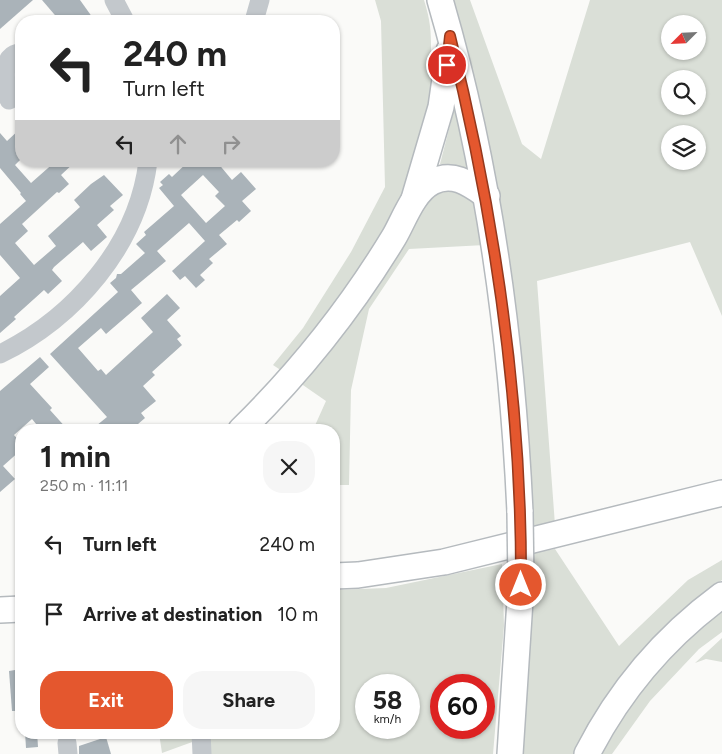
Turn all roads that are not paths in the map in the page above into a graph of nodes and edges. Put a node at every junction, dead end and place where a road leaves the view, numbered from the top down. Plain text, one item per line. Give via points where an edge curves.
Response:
1 (114, 0) edge
2 (260, 0) edge
3 (440, 0) edge
4 (122, 15) edge
5 (256, 15) edge
6 (450, 36) junction
7 (15, 54) edge
8 (10, 99) edge
9 (147, 167) edge
10 (486, 196) junction
11 (413, 202) junction
12 (0, 354) edge
13 (247, 424) edge
14 (722, 493) edge
15 (340, 576) edge
16 (722, 595) edge
17 (15, 609) edge
18 (0, 610) edge
19 (201, 739) edge
20 (202, 754) edge
21 (510, 754) edge
22 (587, 754) edge

1 - 4 street
2 - 5 street
3 - 6 main road
6 - 10 main road
6 - 11 main road via 441,107
7 - 8 street via 8,56 2,70
9 - 12 street via 133,216 98,275 58,318
10 - 11 main road via 463,180 450,177 426,185
10 - 21 main road, bridge via 511,376 520,512 521,585
11 - 13 main road via 349,306 313,354
14 - 15 main road via 444,562
16 - 22 main road via 684,626 636,677
17 - 18 main road
19 - 20 street

